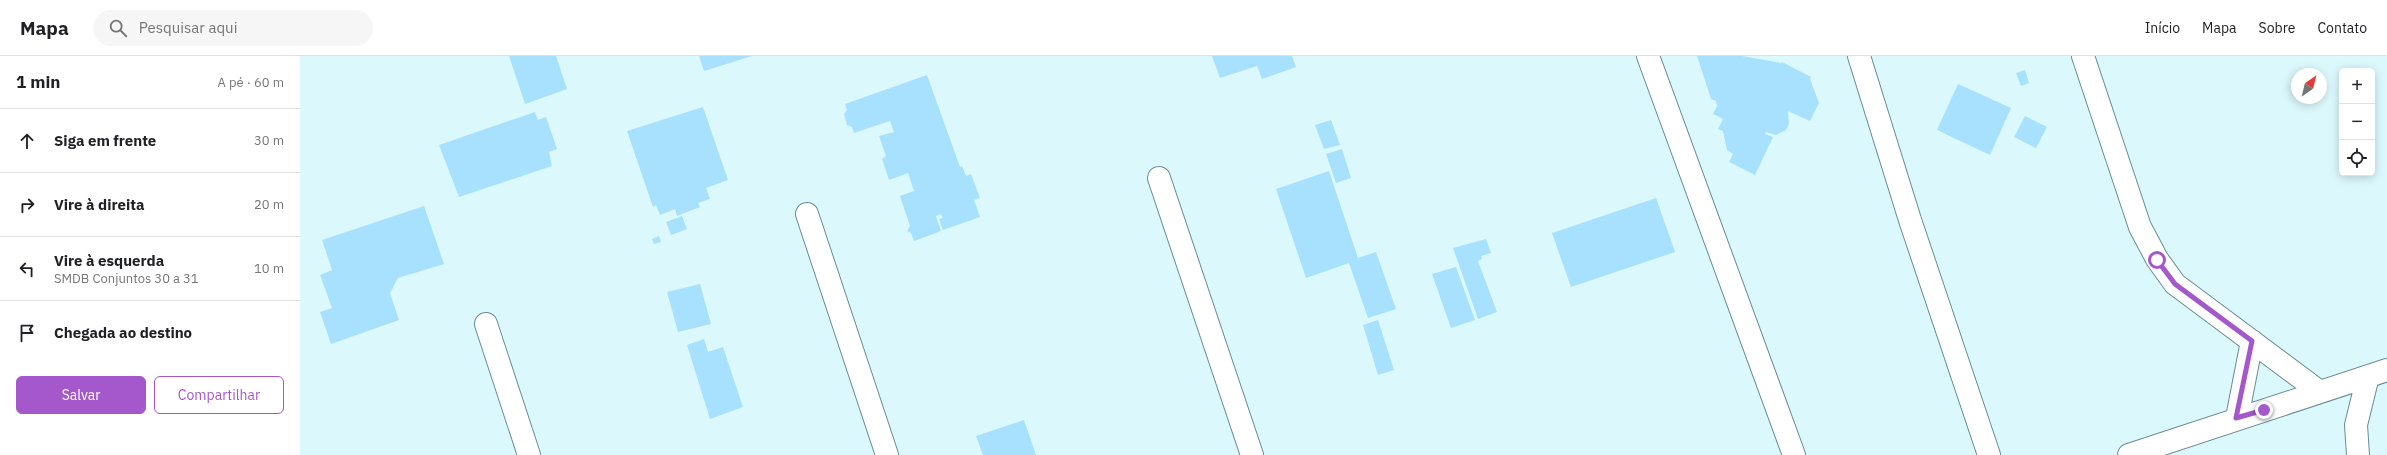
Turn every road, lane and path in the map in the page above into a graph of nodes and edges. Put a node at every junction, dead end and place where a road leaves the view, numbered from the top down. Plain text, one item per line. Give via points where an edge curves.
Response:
1 (1648, 56) edge
2 (1859, 56) edge
3 (2083, 56) edge
4 (1159, 178) dead end
5 (808, 214) dead end
6 (486, 324) dead end
7 (2252, 341) junction
8 (2378, 373) edge
9 (2320, 392) junction
10 (2236, 418) junction
11 (529, 455) edge
12 (887, 455) edge
13 (1252, 455) edge
14 (1794, 455) edge
15 (1989, 455) edge
16 (2130, 455) edge
17 (2358, 455) edge

1 - 14 street
2 - 15 street via 1910,220
3 - 7 street via 2140,227 2157,260 2175,284
4 - 13 street
5 - 12 street
6 - 11 street
7 - 9 street
7 - 10 street
8 - 9 street
8 - 17 street via 2356,425
9 - 10 street
10 - 16 street

